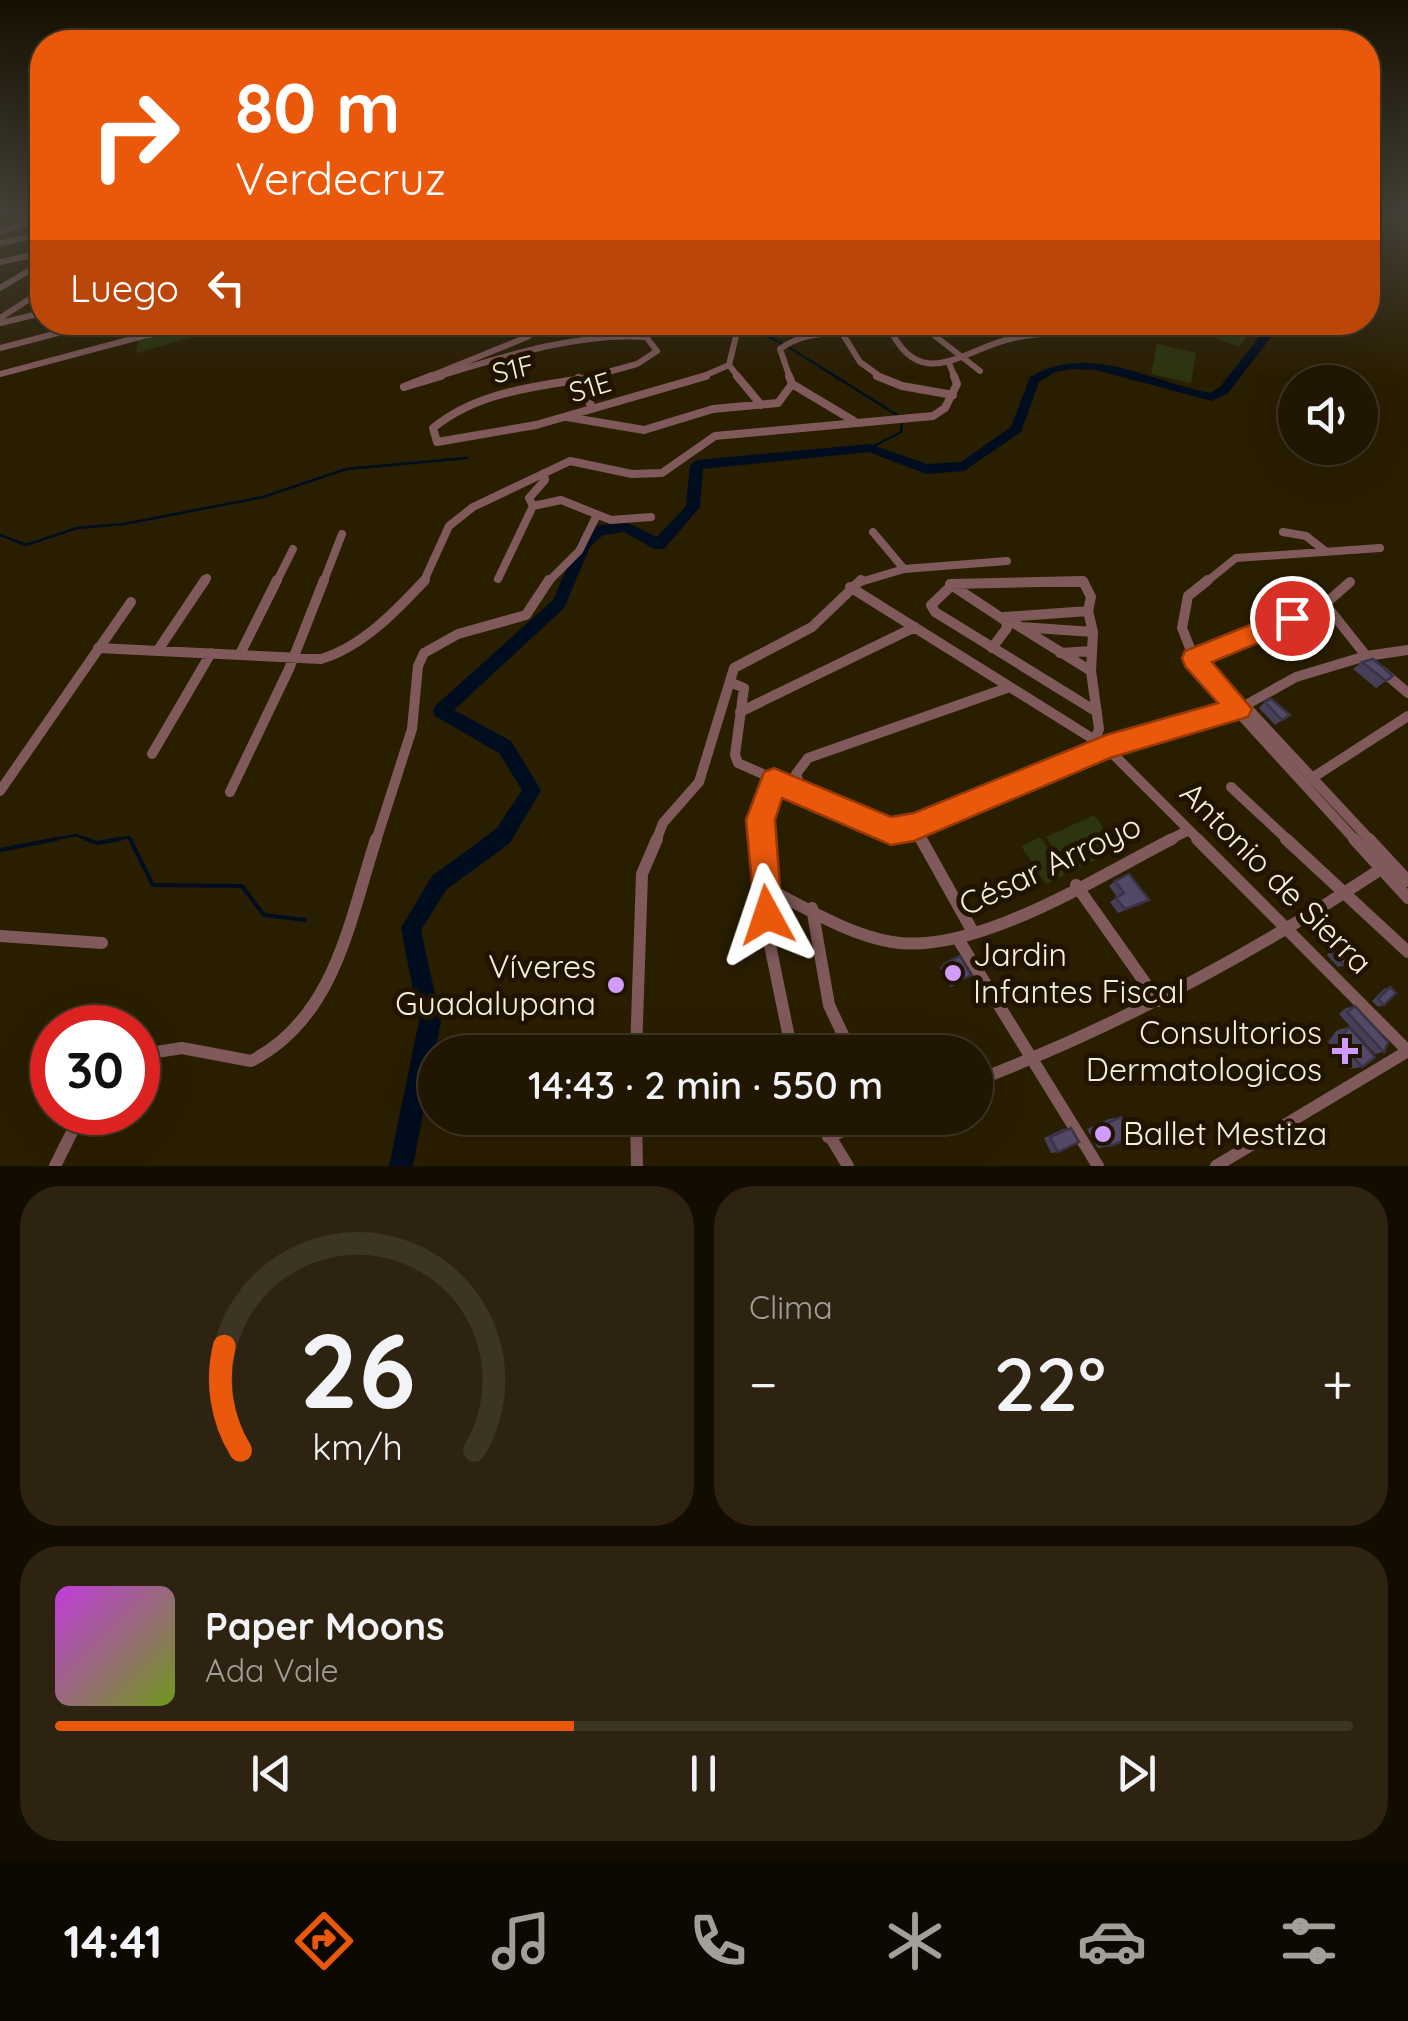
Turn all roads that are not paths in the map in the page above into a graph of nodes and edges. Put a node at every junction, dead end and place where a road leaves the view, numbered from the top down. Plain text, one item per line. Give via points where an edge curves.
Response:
1 (19, 269) edge
2 (30, 271) edge
3 (0, 288) edge
4 (30, 299) edge
5 (30, 315) edge
6 (0, 320) edge
7 (50, 335) edge
8 (150, 335) edge
9 (528, 335) edge
10 (618, 335) edge
11 (636, 335) edge
12 (820, 335) edge
13 (843, 335) edge
14 (894, 335) edge
15 (936, 335) edge
16 (1055, 335) edge
17 (736, 336) dead end
18 (0, 348) edge
19 (962, 357) junction
20 (948, 363) junction
21 (729, 365) junction
22 (980, 371) dead end
23 (0, 374) edge
24 (578, 378) junction
25 (792, 384) junction
26 (953, 395) junction
27 (762, 404) junction
28 (592, 408) junction
29 (567, 417) junction
30 (900, 420) joint
31 (856, 422) junction
32 (460, 442) joint
33 (544, 473) junction
34 (533, 506) junction
35 (597, 515) junction
36 (651, 517) dead end
37 (874, 532) dead end
38 (1284, 532) dead end
39 (342, 534) dead end
40 (1380, 548) dead end
41 (293, 549) dead end
42 (1324, 551) junction
43 (1008, 561) dead end
44 (904, 569) junction
45 (207, 578) dead end
46 (498, 579) dead end
47 (1350, 582) dead end
48 (951, 586) junction
49 (850, 587) junction
50 (131, 602) dead end
51 (1325, 604) junction
52 (1088, 611) junction
53 (1010, 624) junction
54 (915, 628) junction
55 (1093, 632) junction
56 (98, 648) junction
57 (992, 648) junction
58 (158, 650) junction
59 (1408, 650) edge
60 (1092, 651) junction
61 (211, 652) junction
62 (1060, 653) junction
63 (240, 654) junction
64 (1366, 656) junction
65 (294, 658) junction
66 (1194, 658) junction
67 (1091, 671) junction
68 (732, 683) junction
69 (1007, 688) junction
70 (1408, 693) edge
71 (1242, 707) junction
72 (740, 712) junction
73 (1097, 712) junction
74 (1408, 716) edge
75 (1095, 740) junction
76 (1106, 747) junction
77 (152, 754) dead end
78 (1310, 780) junction
79 (774, 781) junction
80 (1231, 787) dead end
81 (0, 790) edge
82 (230, 792) dead end
83 (802, 792) junction
84 (914, 827) junction
85 (1189, 830) junction
86 (1381, 869) junction
87 (1408, 881) edge
88 (1076, 885) junction
89 (764, 887) junction
90 (1344, 894) junction
91 (1408, 898) edge
92 (812, 908) junction
93 (1289, 931) junction
94 (974, 932) junction
95 (0, 936) edge
96 (958, 939) junction
97 (102, 943) dead end
98 (1408, 952) edge
99 (1158, 1002) junction
100 (637, 1035) edge
101 (788, 1035) edge
102 (843, 1035) edge
103 (1408, 1050) edge
104 (160, 1052) edge
105 (1032, 1061) junction
106 (993, 1075) edge
107 (70, 1135) edge
108 (636, 1135) edge
109 (833, 1135) edge
110 (828, 1137) joint
111 (55, 1166) edge
112 (636, 1166) edge
113 (848, 1166) edge
114 (1098, 1166) edge
115 (1216, 1166) edge

1 - 3 street
2 - 3 street
4 - 6 street
5 - 6 street
7 - 18 street
8 - 23 street
9 - 10 street, S1F via 404,387 468,366
11 - 24 street, S1F via 658,351 647,360
12 - 25 street via 784,345
13 - 26 street via 852,356 874,375 904,390
14 - 20 street via 894,344 910,357
15 - 19 street
16 - 19 street via 1013,338
17 - 21 street
19 - 20 street
19 - 22 street
20 - 26 street via 957,384
21 - 27 street
21 - 28 street, S1E via 707,380
24 - 28 street
24 - 32 street, S1F via 490,396 433,428 437,442
25 - 27 street via 778,403
25 - 31 street
26 - 30 street via 934,416
27 - 29 street via 644,430
28 - 29 street, S1E
29 - 32 street, S1E
30 - 31 street
31 - 33 street via 714,436 662,472 632,474 576,461
33 - 34 street via 529,498
33 - 65 street via 460,514 430,576 348,647 321,659
34 - 35 street via 561,500
34 - 46 street
35 - 36 street via 618,521
35 - 104 street via 580,551 553,574 526,615 458,634 424,654 412,729 333,972 299,1032 251,1061 182,1048
37 - 44 street
38 - 42 street via 1306,536
39 - 65 street
40 - 42 street
41 - 63 street
42 - 66 street via 1236,558 1188,596 1181,620
43 - 44 street
44 - 49 street
45 - 58 street
47 - 51 street
48 - 52 street via 956,580 1083,581 1091,597
48 - 53 street
48 - 57 street via 932,608
49 - 54 street, Antonio de Sierra
49 - 68 street via 812,627 737,665
50 - 56 street
51 - 64 street
51 - 66 street
52 - 53 street via 1014,613 1004,617
52 - 55 street
53 - 55 street
53 - 57 street
53 - 62 street
54 - 69 street, Antonio de Sierra
54 - 72 street
55 - 60 street
56 - 58 street
56 - 81 street
57 - 73 street
58 - 61 street
59 - 64 street
60 - 62 street
60 - 67 street
61 - 63 street
61 - 77 street
62 - 67 street
63 - 65 street
64 - 70 street
64 - 71 street via 1296,677
65 - 82 street
66 - 71 street
67 - 73 street
68 - 72 street via 744,688
68 - 100 street via 699,782 663,823 642,874
69 - 75 street, Antonio de Sierra
69 - 83 street via 808,758 796,774
71 - 76 street
71 - 78 street
72 - 79 street via 738,763
73 - 75 street
74 - 78 street
75 - 76 street, Antonio de Sierra
76 - 84 street
76 - 85 street, Antonio de Sierra
78 - 86 street
78 - 87 street
79 - 83 street
79 - 89 street via 760,820
80 - 90 street
83 - 84 street via 891,831
84 - 94 street
85 - 88 street, César Arroyo
85 - 93 street, Antonio de Sierra
86 - 90 street
86 - 91 street
88 - 94 street, César Arroyo
88 - 99 street
89 - 92 street, César Arroyo
89 - 101 street
90 - 93 street
90 - 98 street
92 - 96 street, César Arroyo via 900,944
92 - 102 street via 830,1005
93 - 99 street
93 - 103 street, Antonio de Sierra
94 - 96 street, César Arroyo
95 - 97 street
96 - 105 street
99 - 105 street
103 - 115 street
105 - 106 street
105 - 114 street
107 - 111 street
108 - 112 street
109 - 110 street
110 - 113 street

